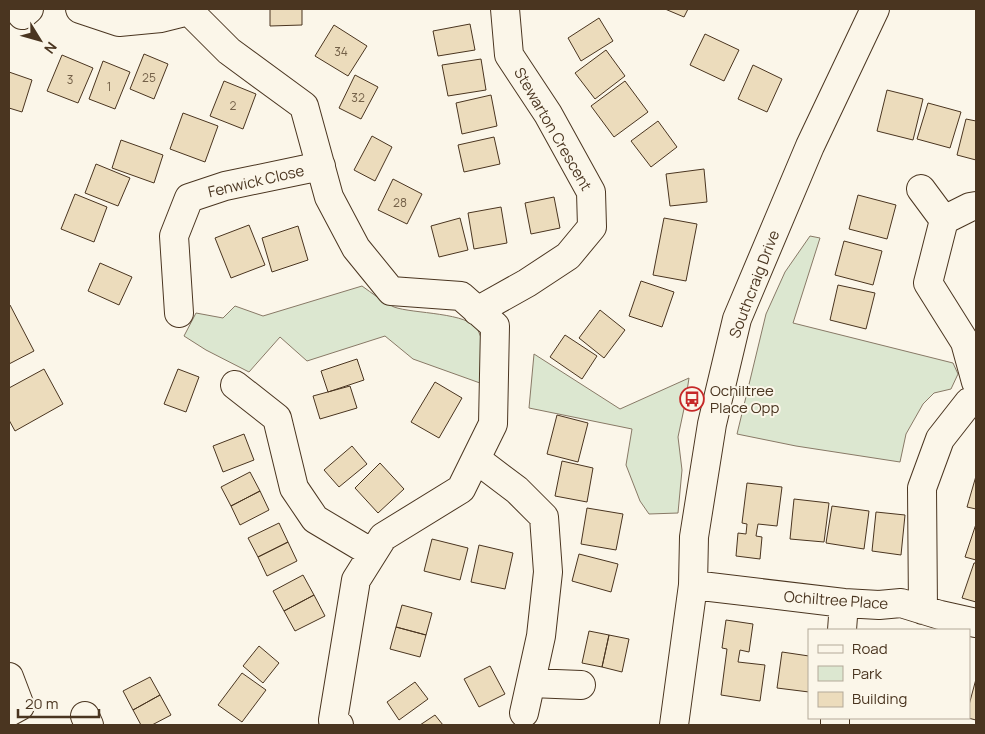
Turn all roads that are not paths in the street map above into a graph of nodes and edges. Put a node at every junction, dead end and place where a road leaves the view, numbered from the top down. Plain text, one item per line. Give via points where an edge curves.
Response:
1 (80, 9) edge
2 (505, 9) edge
3 (190, 10) edge
4 (866, 12) edge
5 (321, 166) junction
6 (921, 189) dead end
7 (976, 206) edge
8 (944, 220) junction
9 (477, 311) junction
10 (179, 313) dead end
11 (976, 382) edge
12 (235, 385) dead end
13 (976, 400) edge
14 (476, 459) junction
15 (372, 553) junction
16 (693, 586) junction
17 (844, 603) junction
18 (923, 610) junction
19 (976, 623) edge
20 (842, 629) edge
21 (9, 677) edge
22 (531, 683) junction
23 (581, 685) dead end
24 (9, 712) edge
25 (524, 713) dead end
26 (332, 724) edge
27 (674, 725) edge

1 - 3 street via 118,22 161,18
2 - 9 street, Stewarton Crescent via 509,55 548,114 591,192 592,227 568,256
3 - 5 street via 230,52 304,106
4 - 16 street, Southcraig Drive via 737,319 712,424 694,537
5 - 9 street via 329,197 356,248 391,291 461,296
5 - 10 street, Fenwick Close via 225,186 189,198 174,236
6 - 8 street
7 - 8 street
8 - 11 street via 928,283 964,342
9 - 14 street via 495,326 493,424
12 - 15 street via 277,418 294,488 315,519
13 - 18 street via 969,402 940,438 922,488
14 - 15 street via 461,489 383,536
14 - 22 street via 518,490 544,517 548,572
15 - 26 street via 356,580
16 - 17 street, Ochiltree Place
16 - 27 street, Southcraig Drive
17 - 18 street, Ochiltree Place via 902,604
17 - 20 street
18 - 19 street, Ochiltree Place
21 - 24 street via 20,706
22 - 23 street
22 - 25 street

